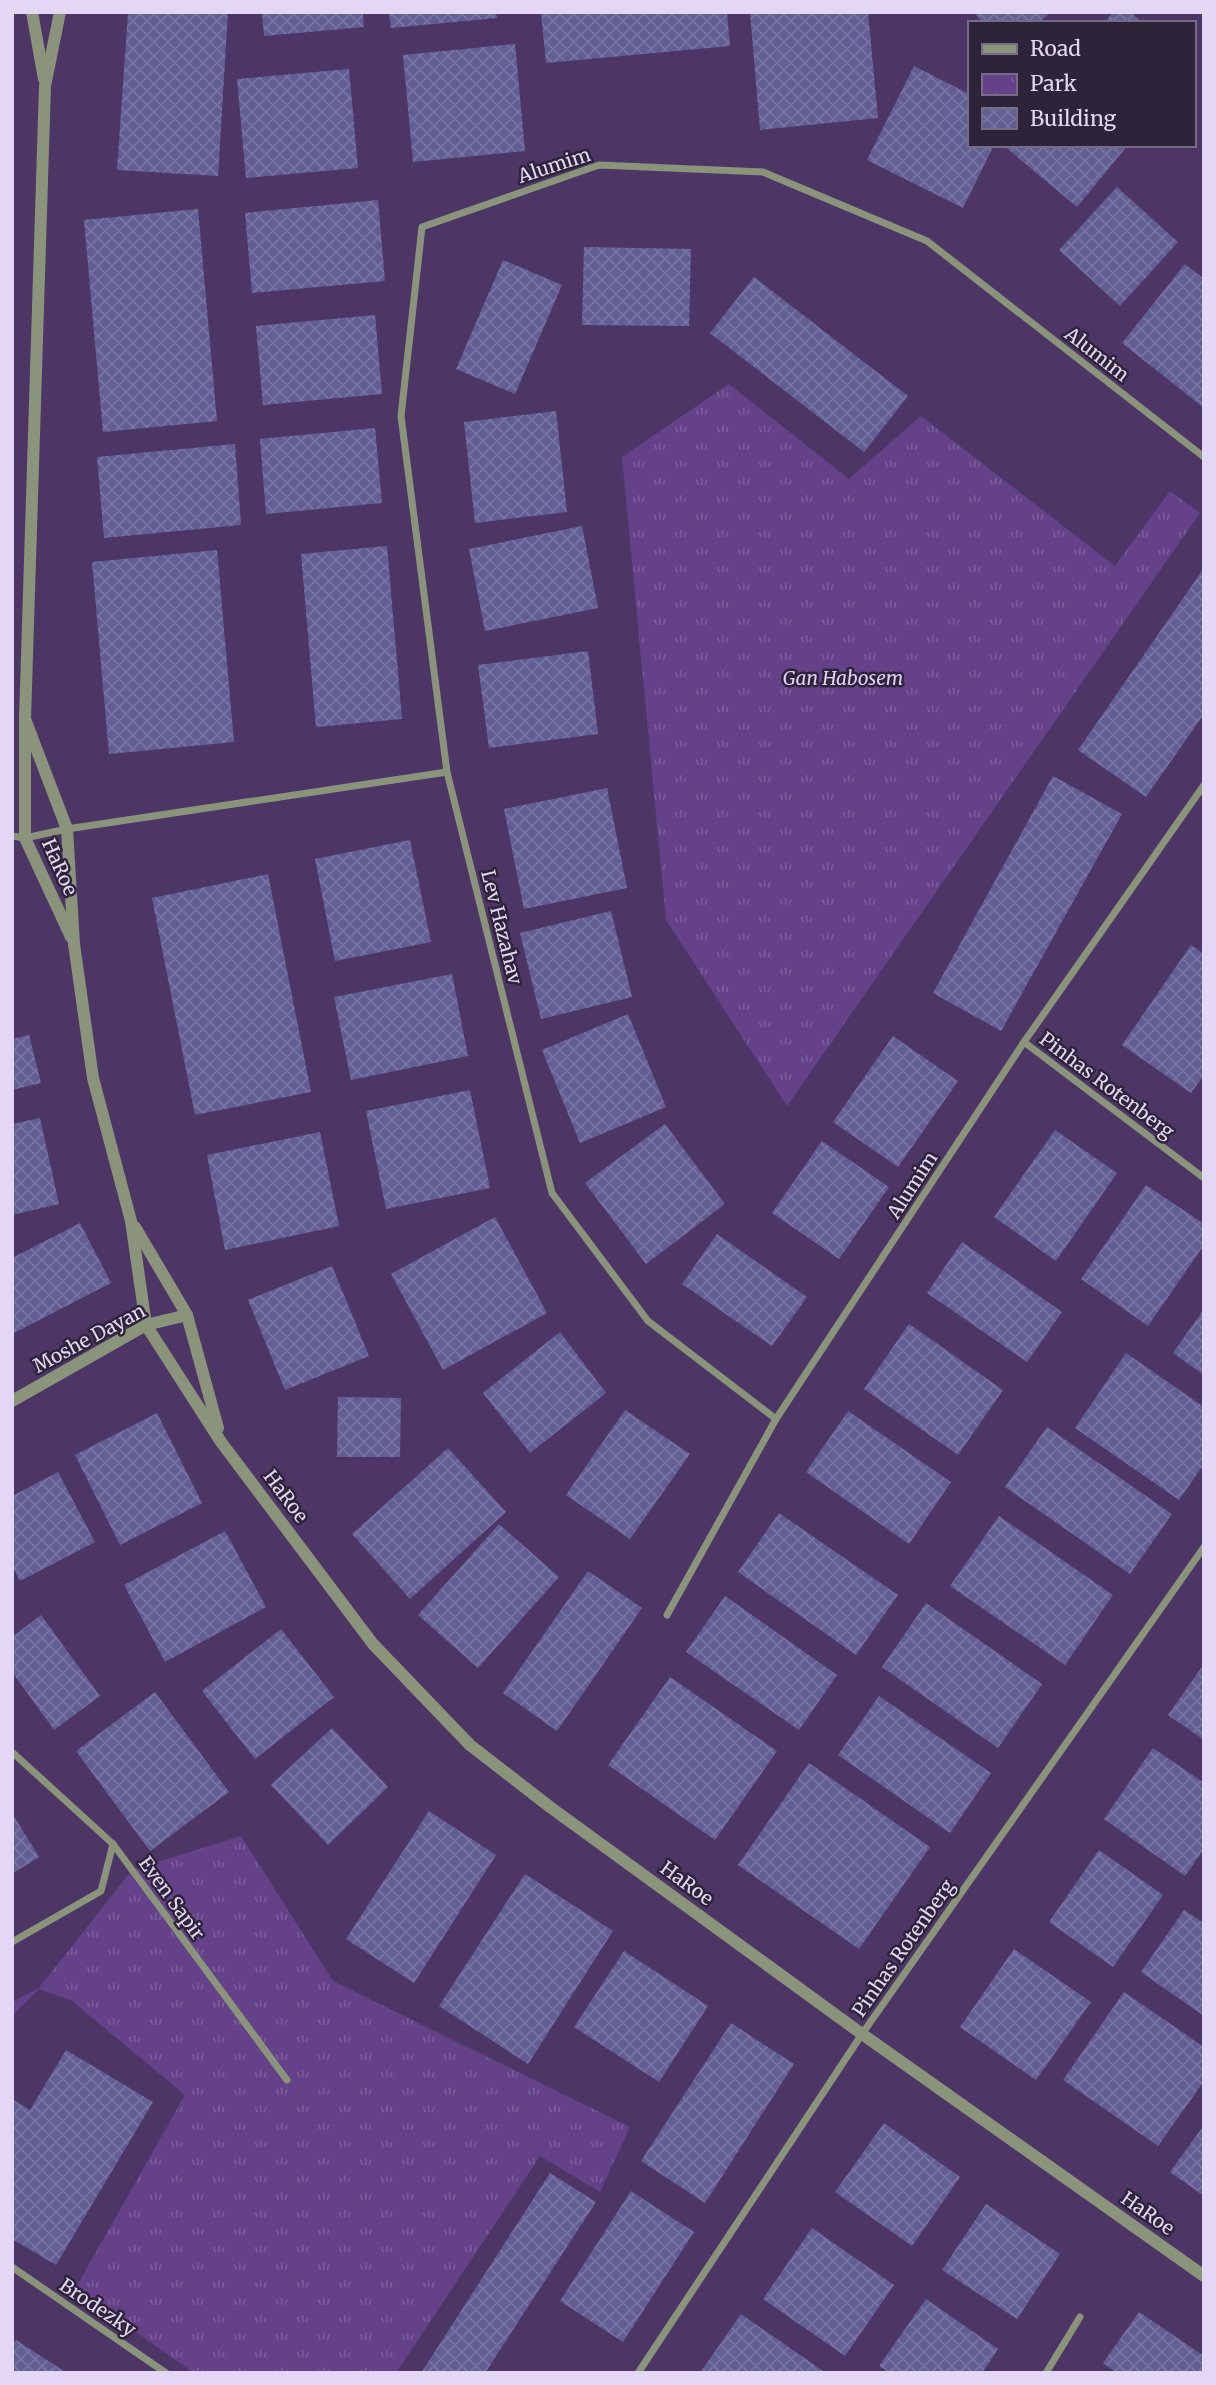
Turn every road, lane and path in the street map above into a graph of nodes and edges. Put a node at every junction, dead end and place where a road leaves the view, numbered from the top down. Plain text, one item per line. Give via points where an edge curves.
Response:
1 (32, 12) edge
2 (60, 12) edge
3 (45, 86) junction
4 (1204, 457) edge
5 (25, 719) junction
6 (447, 772) junction
7 (1204, 785) edge
8 (67, 829) junction
9 (19, 837) edge
10 (74, 944) junction
11 (1024, 1042) junction
12 (1204, 1178) edge
13 (131, 1221) junction
14 (187, 1315) junction
15 (146, 1325) junction
16 (12, 1401) edge
17 (776, 1419) junction
18 (221, 1442) junction
19 (1204, 1547) edge
20 (667, 1615) dead end
21 (12, 1752) edge
22 (113, 1843) junction
23 (12, 1942) edge
24 (862, 2034) junction
25 (287, 2080) dead end
26 (12, 2267) edge
27 (1204, 2276) edge
28 (1080, 2318) dead end
29 (166, 2373) edge
30 (638, 2373) edge
31 (1046, 2373) edge

1 - 3 street, HaRoe
2 - 3 street, HaRoe
3 - 5 street, HaRoe
4 - 6 street, Alumim via 927,241 763,172 599,165 422,227 401,416
5 - 8 street, HaRoe
5 - 9 street, HaRoe
6 - 8 street
6 - 17 street, Lev Hazahav via 552,1193 648,1321
7 - 11 street, Alumim
8 - 9 street
8 - 10 street, HaRoe
9 - 10 street, HaRoe
10 - 13 street, HaRoe via 93,1078
11 - 12 street, Pinhas Rotenberg
11 - 17 street, Alumim
13 - 14 street, HaRoe
13 - 15 street, HaRoe
14 - 15 street, Moshe Dayan
14 - 18 street, HaRoe
15 - 16 street, Moshe Dayan
15 - 18 street, HaRoe
17 - 20 street, Alumim
18 - 24 street, HaRoe via 373,1644 470,1745
19 - 24 street, Pinhas Rotenberg
21 - 22 street, Even Sapir
22 - 23 street via 101,1891
22 - 25 street, Even Sapir
24 - 27 street, HaRoe
24 - 30 street, Pinhas Rotenberg
26 - 29 street, Brodezky
28 - 31 street

